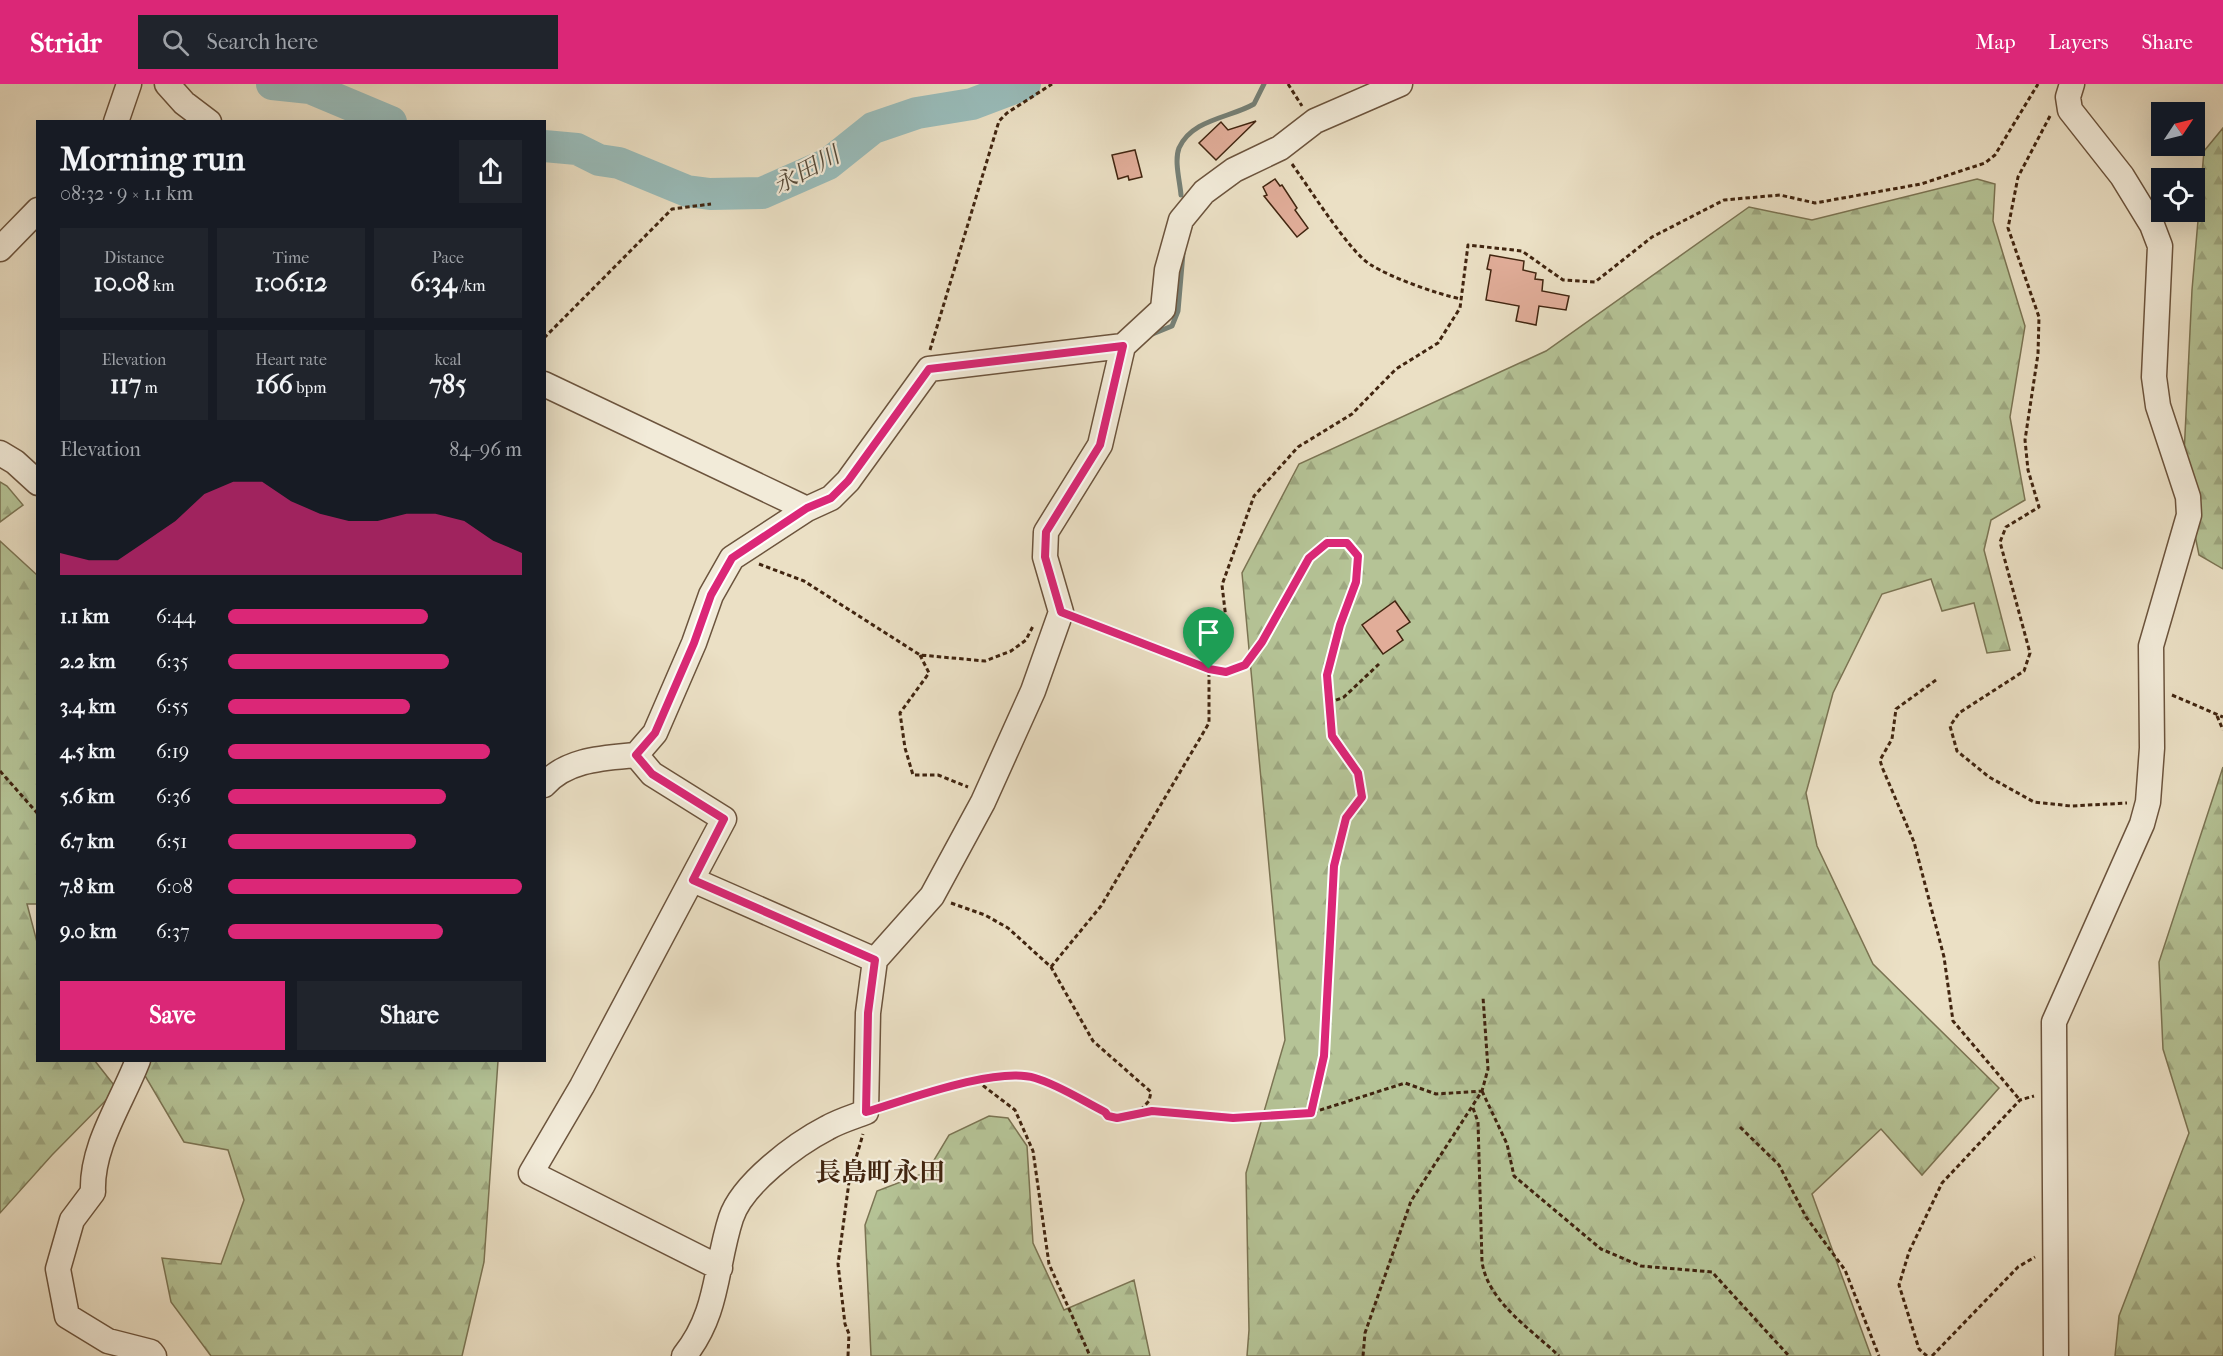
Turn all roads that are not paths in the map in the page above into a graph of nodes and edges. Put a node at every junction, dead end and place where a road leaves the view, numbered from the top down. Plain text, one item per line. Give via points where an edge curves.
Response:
1 (129, 84) edge
2 (167, 84) edge
3 (1400, 84) edge
4 (2072, 84) edge
5 (117, 120) edge
6 (206, 120) edge
7 (36, 212) edge
8 (0, 249) edge
9 (1123, 346) junction
10 (546, 385) edge
11 (0, 453) edge
12 (36, 481) edge
13 (807, 508) junction
14 (636, 755) junction
15 (546, 783) edge
16 (693, 880) junction
17 (875, 960) junction
18 (137, 1062) edge
19 (720, 1268) junction
20 (154, 1356) edge
21 (684, 1356) edge
22 (2056, 1356) edge

1 - 5 street
2 - 6 street
3 - 9 street via 1313,123 1280,148 1234,170 1204,192 1181,220 1167,270 1163,309
4 - 22 street via 2070,110 2122,176 2160,246 2154,377 2158,406 2188,497 2189,515 2151,646 2148,802 2142,824 2054,1022
7 - 8 street
9 - 13 street via 929,369 848,481 831,498
9 - 17 street via 1100,445 1046,532 1045,557 1059,617 1033,691 987,794 932,896
10 - 13 street
11 - 12 street
13 - 14 street via 732,558 711,595 655,733
14 - 15 street via 574,765
14 - 16 street via 652,774 724,819
16 - 17 street
16 - 19 street via 531,1173
17 - 19 street via 868,1013 866,1112 827,1128 769,1168 731,1217
18 - 20 street via 97,1156 93,1192 72,1220 58,1269 67,1316 108,1341
19 - 21 street via 707,1321

